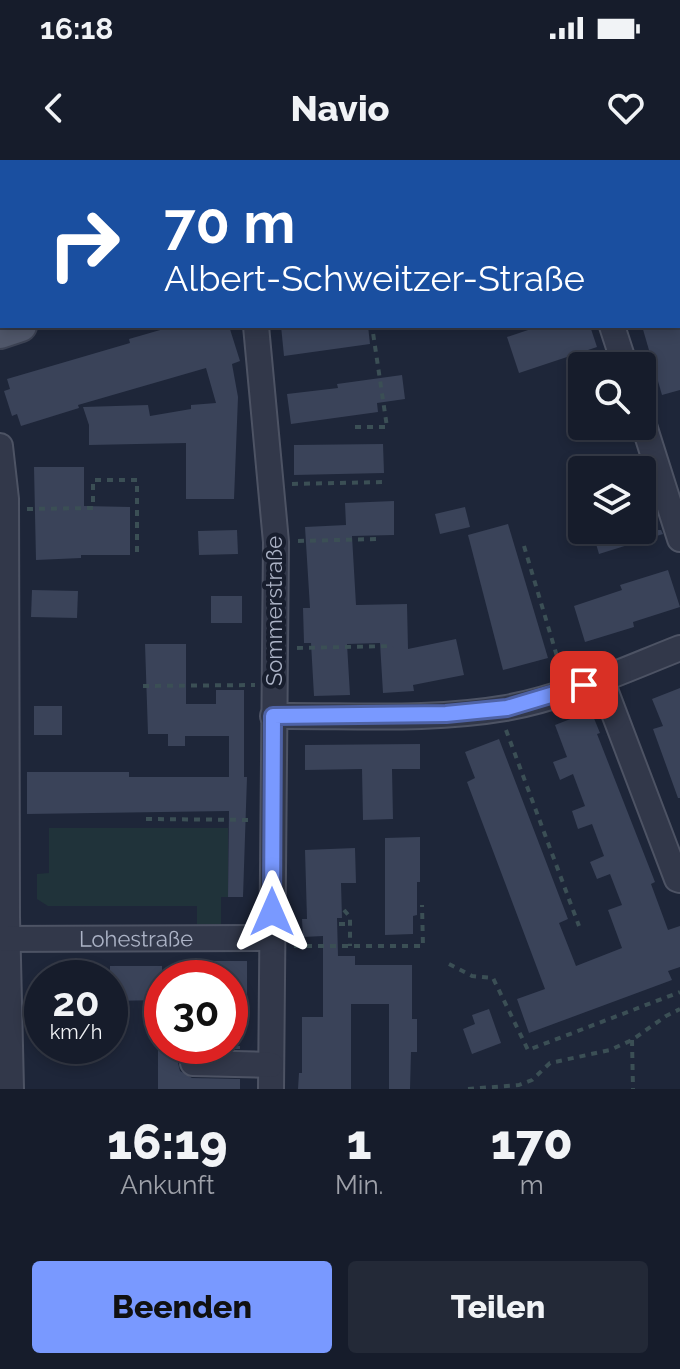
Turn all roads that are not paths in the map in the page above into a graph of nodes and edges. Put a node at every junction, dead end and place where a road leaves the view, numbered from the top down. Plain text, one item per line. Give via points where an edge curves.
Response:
1 (256, 328) edge
2 (613, 328) edge
3 (620, 352) edge
4 (649, 440) edge
5 (0, 446) edge
6 (680, 539) edge
7 (680, 648) edge
8 (601, 679) junction
9 (273, 716) junction
10 (680, 880) edge
11 (4, 939) edge
12 (272, 942) junction
13 (199, 1064) edge
14 (271, 1077) edge
15 (11, 1089) edge

1 - 9 street, Sommerstraße via 276,542
2 - 3 street
4 - 6 street
5 - 11 street via 6,509
7 - 8 street
8 - 9 street via 507,708
8 - 10 street
9 - 12 street, Sommerstraße
11 - 12 street, Lohestraße
11 - 15 street
12 - 14 street, Sommerstraße
13 - 14 street

